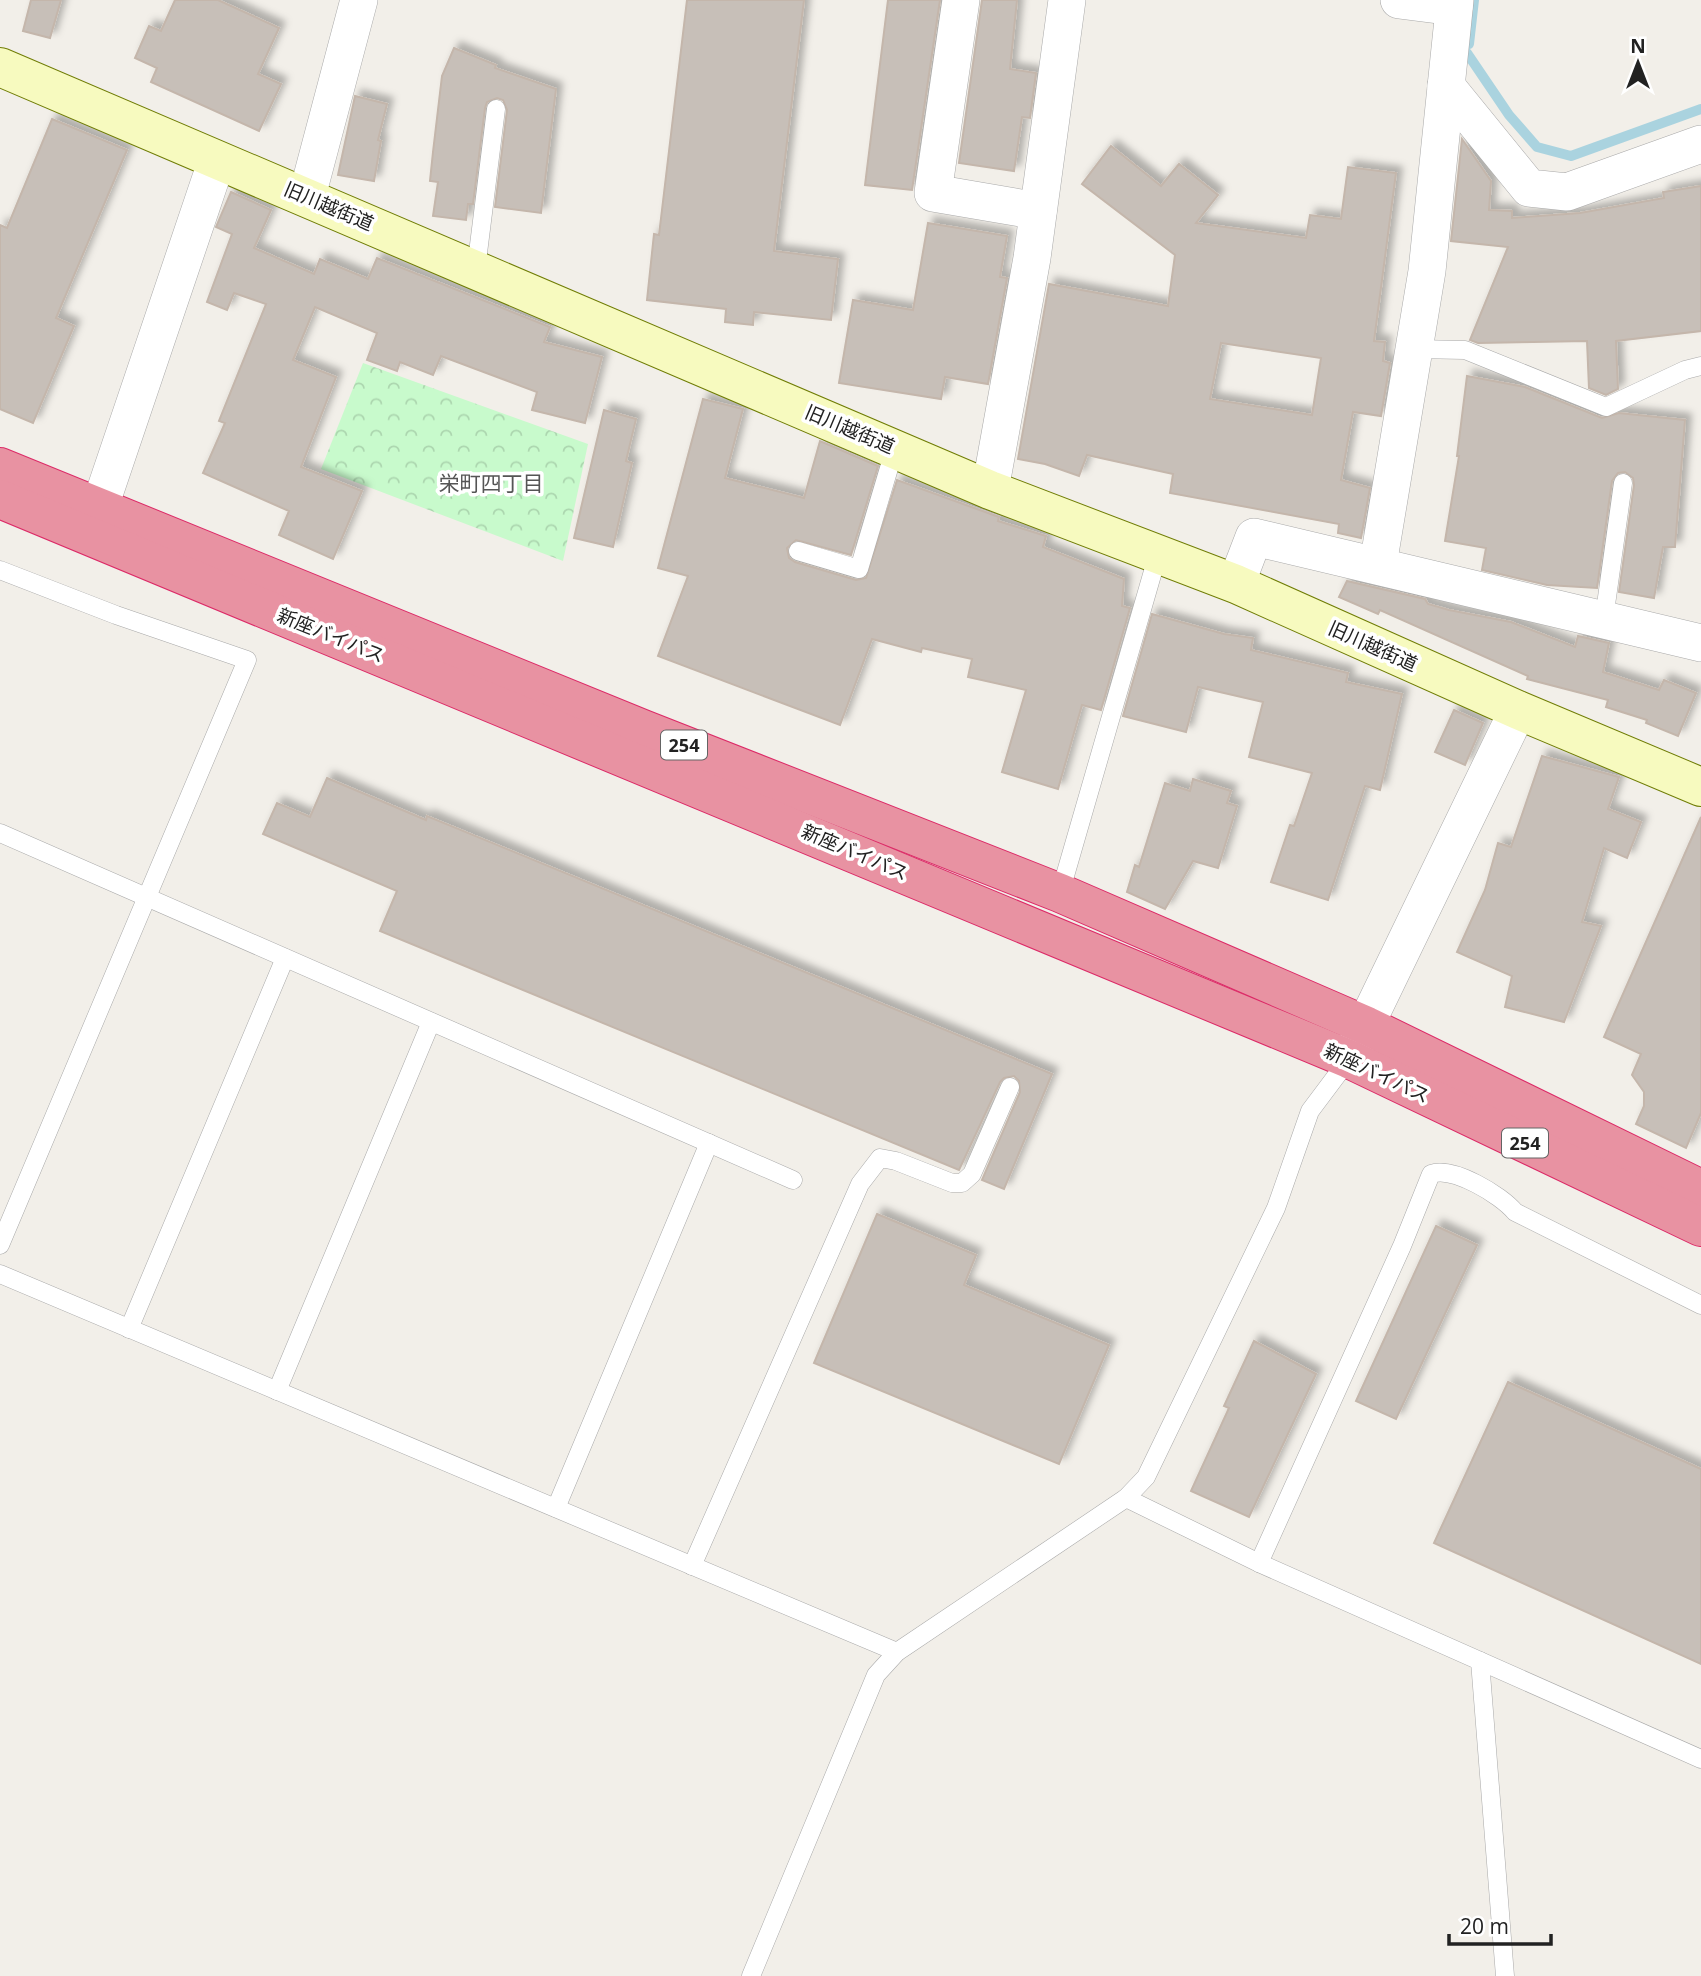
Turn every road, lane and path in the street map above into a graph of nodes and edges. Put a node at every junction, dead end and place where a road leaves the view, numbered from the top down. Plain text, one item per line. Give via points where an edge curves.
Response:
1 (359, 0) edge
2 (961, 0) edge
3 (1067, 0) edge
4 (1399, 0) edge
5 (1454, 3) edge
6 (0, 67) edge
7 (1446, 86) junction
8 (496, 109) dead end
9 (1701, 144) edge
10 (217, 160) junction
11 (307, 196) junction
12 (1038, 211) junction
13 (476, 269) junction
14 (1414, 349) junction
15 (1701, 366) edge
16 (895, 449) junction
17 (0, 467) edge
18 (1623, 483) dead end
19 (990, 490) junction
20 (0, 499) edge
21 (99, 509) junction
22 (798, 551) dead end
23 (1158, 554) junction
24 (1378, 565) junction
25 (0, 570) edge
26 (1236, 584) junction
27 (1604, 619) junction
28 (1701, 643) edge
29 (1518, 710) junction
30 (1701, 787) edge
31 (0, 835) edge
32 (1060, 893) junction
33 (148, 899) junction
34 (285, 958) junction
35 (431, 1022) junction
36 (1367, 1026) junction
37 (1349, 1059) junction
38 (1010, 1087) dead end
39 (709, 1143) junction
40 (793, 1180) dead end
41 (1701, 1189) edge
42 (1701, 1227) edge
43 (0, 1245) edge
44 (0, 1274) edge
45 (1701, 1305) edge
46 (130, 1329) junction
47 (277, 1391) junction
48 (1126, 1498) junction
49 (556, 1508) junction
50 (1259, 1563) junction
51 (692, 1566) junction
52 (897, 1652) junction
53 (1480, 1661) junction
54 (1701, 1759) edge
55 (751, 1976) edge
56 (1505, 1976) edge

1 - 11 street
2 - 12 street via 933,193
3 - 12 street
4 - 5 street
5 - 7 street
6 - 10 main road, 旧川越街道
7 - 9 street via 1529,188 1567,192
7 - 14 street
8 - 13 lane
10 - 11 main road, 旧川越街道
10 - 21 street
11 - 13 main road, 旧川越街道
12 - 19 street
13 - 16 main road, 旧川越街道
14 - 15 lane via 1465,350 1606,407
14 - 24 street
16 - 19 main road, 旧川越街道
16 - 22 lane via 859,569
17 - 21 highway, 新座バイパス / 254
18 - 27 lane
19 - 23 main road, 旧川越街道
20 - 37 highway, 新座バイパス / 254
21 - 32 highway, 新座バイパス / 254
23 - 26 main road, 旧川越街道
23 - 32 lane
24 - 26 street via 1254,537
24 - 27 street
25 - 33 lane via 247,660
26 - 29 main road, 旧川越街道
27 - 28 street
29 - 30 main road, 旧川越街道
29 - 36 street
31 - 33 lane
32 - 36 highway, 新座バイパス / 254
33 - 34 lane
33 - 43 lane
34 - 35 lane
34 - 46 lane
35 - 39 lane
35 - 47 lane
36 - 37 street
36 - 41 highway, 新座バイパス / 254
37 - 42 highway, 新座バイパス / 254
37 - 48 lane via 1310,1111 1276,1208 1146,1478
38 - 51 lane via 972,1174 962,1183 880,1158 869,1170
39 - 40 lane
39 - 49 lane
44 - 46 lane
45 - 50 lane via 1515,1212 1507,1202 1452,1172 1431,1174
46 - 47 lane
47 - 49 lane
48 - 50 lane
48 - 52 lane
49 - 51 lane
50 - 53 lane
51 - 52 lane
52 - 55 lane via 876,1675
53 - 54 lane
53 - 56 lane

